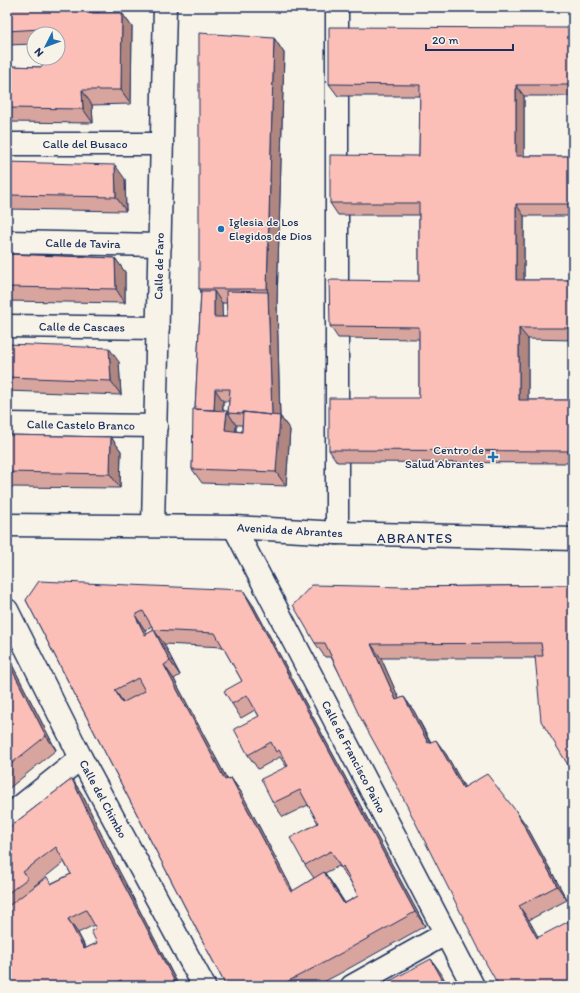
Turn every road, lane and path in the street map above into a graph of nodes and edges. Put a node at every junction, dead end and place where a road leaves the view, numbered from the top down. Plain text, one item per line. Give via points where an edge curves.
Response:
1 (165, 7) edge
2 (337, 7) edge
3 (7, 144) edge
4 (162, 144) junction
5 (7, 242) edge
6 (160, 245) junction
7 (7, 326) edge
8 (158, 328) junction
9 (7, 424) edge
10 (156, 426) junction
11 (7, 525) edge
12 (154, 525) junction
13 (234, 527) junction
14 (337, 533) junction
15 (573, 539) edge
16 (7, 610) edge
17 (81, 758) junction
18 (7, 817) edge
19 (445, 934) junction
20 (204, 986) edge
21 (352, 986) edge
22 (473, 986) edge

1 - 4 street, Calle de Faro
2 - 14 street
3 - 4 street, Calle del Busaco
4 - 6 street, Calle de Faro
5 - 6 street, Calle de Tavira
6 - 8 street, Calle de Faro
7 - 8 street, Calle de Cascaes
8 - 10 street, Calle de Faro
9 - 10 street, Calle Castelo Branco
10 - 12 street, Calle de Faro
11 - 12 street, Avenida de Abrantes
12 - 13 street, Avenida de Abrantes
13 - 14 street, Avenida de Abrantes
13 - 19 street, Calle de Francisco Paino
14 - 15 street, Avenida de Abrantes
16 - 17 street, Calle del Chimbo
17 - 18 street
17 - 20 street, Calle del Chimbo
19 - 21 street
19 - 22 street, Calle de Francisco Paino

